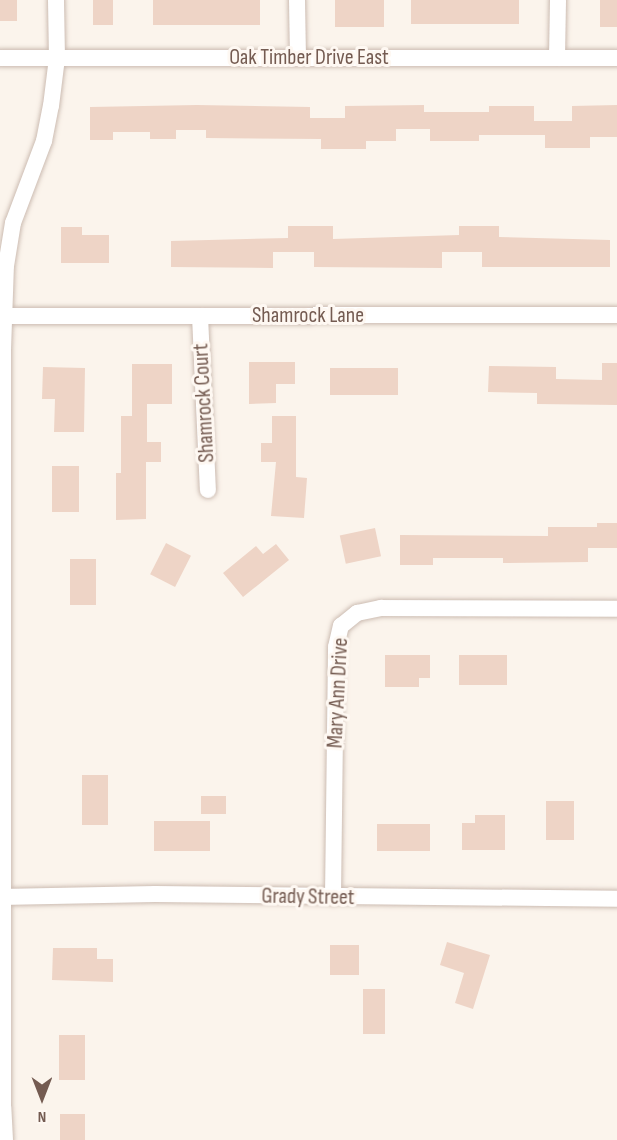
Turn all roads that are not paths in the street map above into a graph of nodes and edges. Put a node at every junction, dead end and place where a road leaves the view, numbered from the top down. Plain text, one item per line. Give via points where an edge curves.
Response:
1 (56, 0) edge
2 (297, 0) edge
3 (558, 0) edge
4 (0, 58) edge
5 (57, 58) junction
6 (298, 58) junction
7 (557, 58) junction
8 (617, 58) edge
9 (617, 315) edge
10 (2, 316) edge
11 (200, 316) junction
12 (208, 490) dead end
13 (617, 609) edge
14 (2, 897) edge
15 (333, 897) junction
16 (617, 899) edge
17 (5, 1140) edge

1 - 5 street
2 - 6 street
3 - 7 street
4 - 5 street, Oak Timber Drive East
5 - 6 street, Oak Timber Drive East
5 - 10 street via 44,141 13,223
6 - 7 street, Oak Timber Drive East
7 - 8 street, Oak Timber Drive East
9 - 11 street, Shamrock Lane
10 - 11 street, Shamrock Lane
10 - 14 street
11 - 12 street, Shamrock Court
13 - 15 street, Mary Ann Drive via 381,608 357,613 341,626 336,647
14 - 15 street, Grady Street via 154,894
14 - 17 street
15 - 16 street, Grady Street

